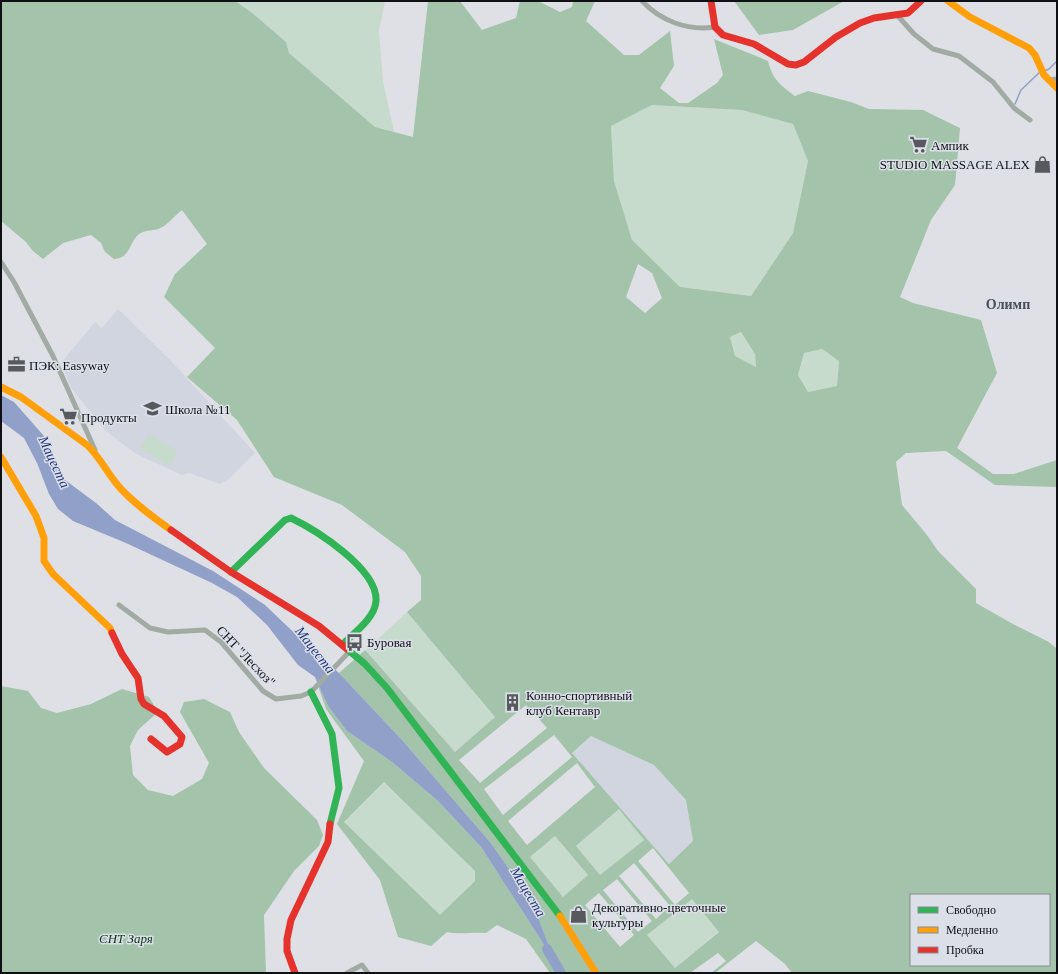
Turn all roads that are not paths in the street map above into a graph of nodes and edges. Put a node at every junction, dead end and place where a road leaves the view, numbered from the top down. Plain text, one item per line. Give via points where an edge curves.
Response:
1 (642, 1) edge
2 (711, 1) edge
3 (921, 1) edge
4 (948, 1) edge
5 (898, 15) junction
6 (715, 27) junction
7 (1057, 79) edge
8 (1048, 80) junction
9 (1057, 88) edge
10 (1030, 120) dead end
11 (1, 262) edge
12 (1, 387) edge
13 (96, 453) junction
14 (1, 457) edge
15 (231, 572) junction
16 (119, 605) dead end
17 (343, 644) junction
18 (350, 651) junction
19 (313, 690) junction
20 (151, 740) dead end
21 (295, 973) edge
22 (347, 973) edge
23 (368, 973) edge
24 (596, 973) edge

1 - 6 street via 651,11 668,21 690,27
2 - 6 street
3 - 5 street via 908,13
4 - 8 street via 970,17 1029,48
5 - 6 street via 874,18 860,23 796,66 754,44 726,37
5 - 10 street via 914,34 933,49 959,56 993,82 1014,108
7 - 8 street
8 - 9 street
11 - 13 street via 53,356
12 - 13 street via 21,397
13 - 15 street via 130,500
14 - 20 street via 36,516 44,538 44,561 53,574 110,628 122,654 138,678 144,704 164,716 182,737 180,744 167,752
15 - 17 street via 303,615
15 - 17 street via 285,520 291,518 311,529 349,556 369,578 375,590 376,600 372,612
16 - 19 street, СНТ "Лесхоз" via 150,628 168,632 205,630 221,642 269,696 276,699 301,696
17 - 18 street
18 - 19 street
18 - 24 street via 387,688 561,918
19 - 21 street via 329,724 339,788 332,811 328,842 291,920 287,950
22 - 23 street via 362,966

